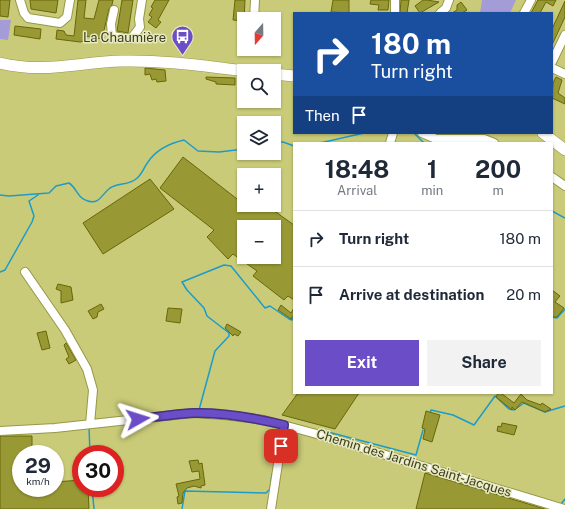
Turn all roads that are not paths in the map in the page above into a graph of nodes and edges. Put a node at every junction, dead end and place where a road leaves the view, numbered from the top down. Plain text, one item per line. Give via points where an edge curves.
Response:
1 (20, 0) edge
2 (70, 0) edge
3 (142, 0) edge
4 (255, 0) edge
5 (395, 0) edge
6 (449, 0) edge
7 (531, 0) edge
8 (114, 10) dead end
9 (254, 12) edge
10 (394, 12) edge
11 (441, 12) edge
12 (525, 12) edge
13 (565, 35) edge
14 (553, 60) edge
15 (0, 63) edge
16 (553, 68) edge
17 (237, 70) edge
18 (565, 74) edge
19 (281, 75) edge
20 (293, 76) edge
21 (424, 134) edge
22 (544, 134) edge
23 (492, 142) edge
24 (565, 150) edge
25 (553, 178) edge
26 (565, 186) edge
27 (25, 272) dead end
28 (90, 424) junction
29 (284, 428) junction
30 (0, 431) edge
31 (271, 509) edge
32 (564, 509) edge

1 - 2 street via 28,18 60,22 67,18
3 - 8 street via 140,27 130,39 112,36
4 - 9 street
5 - 10 street
6 - 11 street
7 - 12 street
13 - 14 street
15 - 17 main road via 50,68 138,61
16 - 18 street
19 - 20 main road
21 - 23 street via 436,139 484,139
22 - 24 main road
25 - 26 street
27 - 28 street via 66,330 87,369 92,390
28 - 29 street, Chemin des Jardins Saint-Jacques via 193,413 224,415
28 - 30 street, Chemin des Jardins Saint-Jacques
29 - 31 street
29 - 32 street, Chemin des Jardins Saint-Jacques via 397,457

